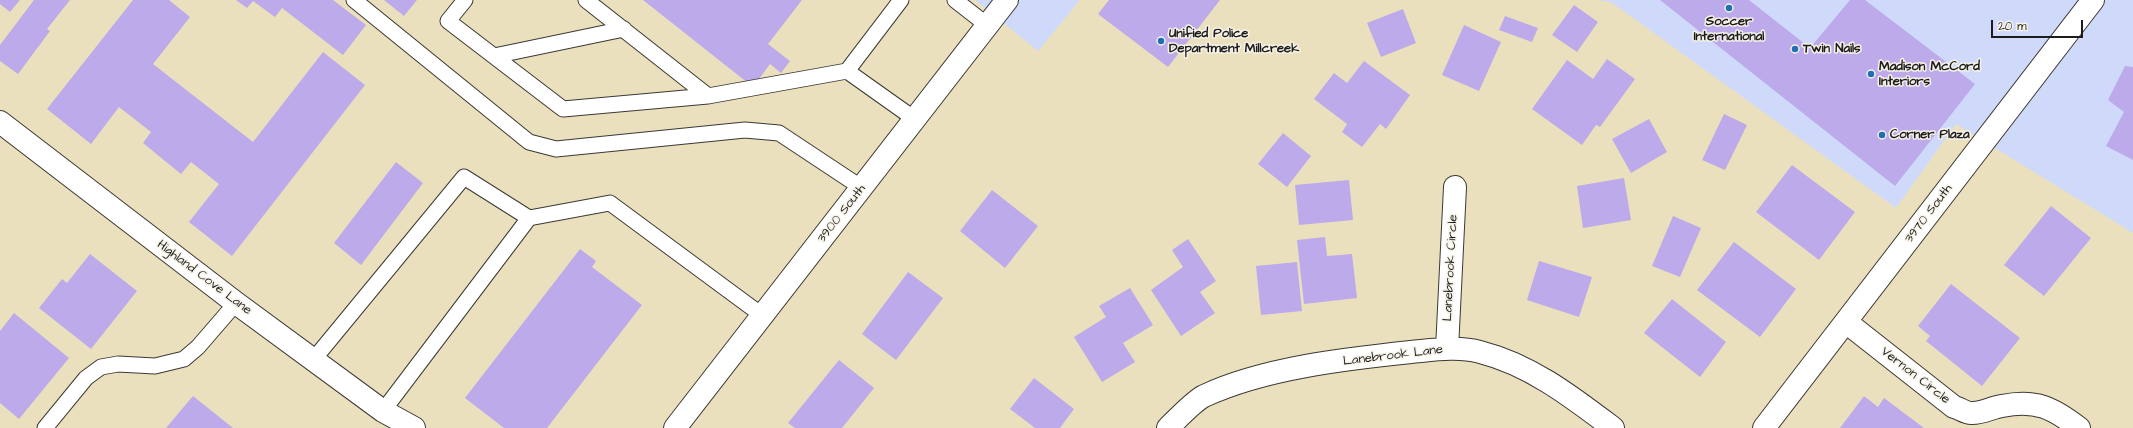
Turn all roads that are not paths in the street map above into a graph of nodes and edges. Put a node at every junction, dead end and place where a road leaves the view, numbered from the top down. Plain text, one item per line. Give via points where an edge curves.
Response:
1 (354, 0) edge
2 (465, 0) edge
3 (586, 0) edge
4 (901, 0) edge
5 (955, 0) edge
6 (2093, 0) edge
7 (1005, 1) edge
8 (987, 25) junction
9 (624, 29) junction
10 (494, 56) junction
11 (847, 71) junction
12 (708, 96) junction
13 (916, 120) junction
14 (0, 122) edge
15 (1455, 187) dead end
16 (862, 188) junction
17 (528, 218) junction
18 (236, 303) junction
19 (762, 316) junction
20 (1846, 322) junction
21 (1447, 349) junction
22 (314, 359) junction
23 (383, 411) junction
24 (45, 428) edge
25 (414, 428) edge
26 (675, 428) edge
27 (1168, 428) edge
28 (1613, 428) edge
29 (1764, 428) edge
30 (2079, 428) edge

1 - 16 lane via 529,142 556,149 745,130 779,133
2 - 10 lane via 448,21
3 - 9 lane
4 - 11 lane
5 - 8 lane
6 - 20 street, 3970 South
7 - 8 street, 3900 South
8 - 13 street, 3900 South
9 - 10 lane
9 - 12 lane
10 - 12 lane via 563,109
11 - 12 lane
11 - 13 lane
13 - 16 street, 3900 South
14 - 18 street, Highland Cove Lane
15 - 21 street, Lanebrook Circle
16 - 19 street, 3900 South
17 - 19 lane via 610,203
17 - 22 lane via 464,177
17 - 23 lane
18 - 22 street, Highland Cove Lane
18 - 24 lane via 198,347 184,359 155,366 118,364 101,367 86,378
19 - 26 street, 3900 South
20 - 29 street, 3970 South
20 - 30 street, Vernon Circle via 1954,406 1972,413 2010,404 2040,404 2057,411
21 - 27 street, Lanebrook Lane via 1304,367 1249,379 1203,397
21 - 28 street, Lanebrook Lane via 1478,351 1509,361 1571,396
22 - 23 street, Highland Cove Lane
23 - 25 street, Highland Cove Lane

